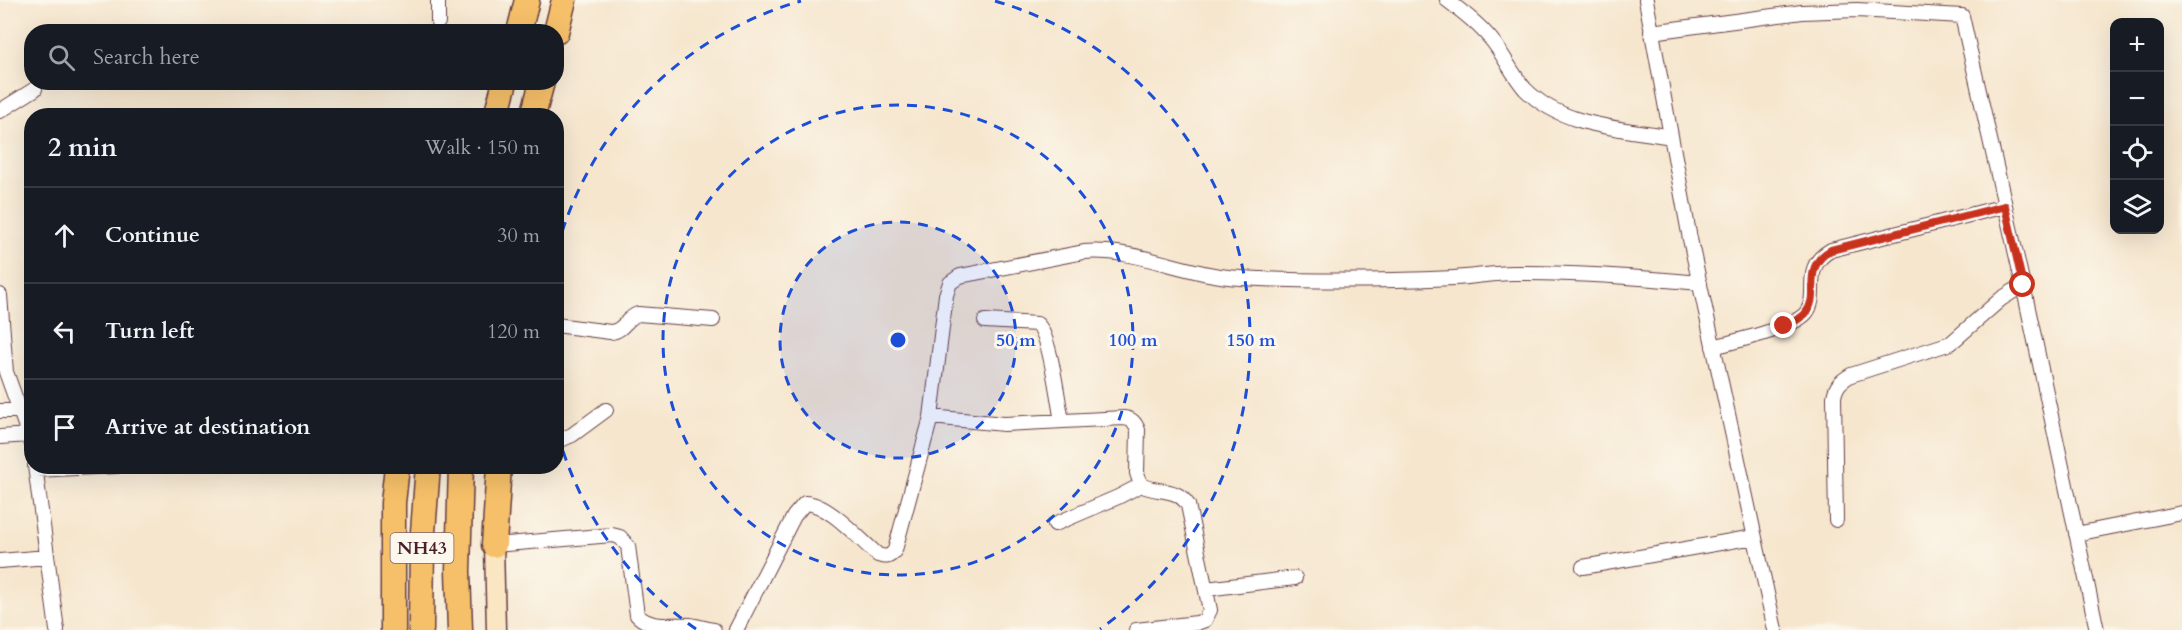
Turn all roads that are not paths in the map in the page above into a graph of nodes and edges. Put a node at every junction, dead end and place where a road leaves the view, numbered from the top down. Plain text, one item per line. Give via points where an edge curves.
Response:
1 (438, 0) edge
2 (527, 0) edge
3 (564, 0) edge
4 (1447, 0) edge
5 (1646, 0) edge
6 (1903, 6) edge
7 (438, 22) dead end
8 (521, 24) edge
9 (558, 24) edge
10 (1651, 32) junction
11 (33, 90) edge
12 (503, 90) edge
13 (540, 90) edge
14 (498, 108) edge
15 (535, 108) edge
16 (0, 111) edge
17 (1671, 137) junction
18 (2005, 206) junction
19 (1700, 283) junction
20 (2023, 285) junction
21 (0, 295) edge
22 (713, 320) dead end
23 (985, 321) dead end
24 (564, 326) edge
25 (1713, 347) junction
26 (606, 410) dead end
27 (0, 411) edge
28 (20, 411) junction
29 (931, 417) junction
30 (1062, 421) junction
31 (24, 422) edge
32 (0, 437) edge
33 (564, 438) edge
34 (24, 439) edge
35 (37, 474) edge
36 (396, 474) edge
37 (427, 474) edge
38 (461, 474) edge
39 (499, 474) edge
40 (1141, 485) junction
41 (2182, 513) edge
42 (1836, 519) dead end
43 (1055, 524) dead end
44 (2076, 534) junction
45 (1754, 537) junction
46 (494, 545) junction
47 (47, 557) junction
48 (0, 561) edge
49 (1583, 567) dead end
50 (1295, 578) dead end
51 (1206, 589) junction
52 (57, 630) edge
53 (393, 630) edge
54 (421, 630) edge
55 (460, 630) edge
56 (496, 630) edge
57 (714, 630) edge
58 (736, 630) edge
59 (1136, 630) edge
60 (1775, 630) edge
61 (2097, 630) edge

1 - 7 street
2 - 8 highway
3 - 9 highway
4 - 17 street via 1482,28 1524,88 1555,112
5 - 10 street
6 - 10 street via 1802,12
6 - 18 street via 1962,16
10 - 17 street
11 - 16 street
12 - 14 highway
13 - 15 highway
17 - 19 street
18 - 20 street
18 - 25 street via 1831,250 1816,262 1809,307 1798,320
19 - 25 street
19 - 29 street via 1512,273 1454,278 1237,278 1120,252 1084,252 960,276 950,283
20 - 42 street via 2001,298 1951,343 1841,380 1834,397
20 - 44 street
21 - 28 street via 6,372
22 - 24 street via 638,314 617,331
23 - 30 street via 1041,326
25 - 45 street
26 - 33 street
27 - 28 street
28 - 31 street
29 - 30 street via 1004,424
29 - 58 street via 891,556 878,555 829,512 805,503 794,516
30 - 40 street via 1131,419 1138,430 1137,473
32 - 34 street
35 - 47 street
36 - 53 highway
37 - 54 highway, NH43
38 - 55 highway, NH43
39 - 46 highway
40 - 43 street
40 - 51 street via 1178,493 1184,498
41 - 44 street
44 - 61 street
45 - 49 street
45 - 60 street
46 - 56 street
46 - 57 street via 620,537 628,546 637,615 644,623
47 - 48 street
47 - 52 street
50 - 51 street
51 - 59 street via 1210,610 1205,620

